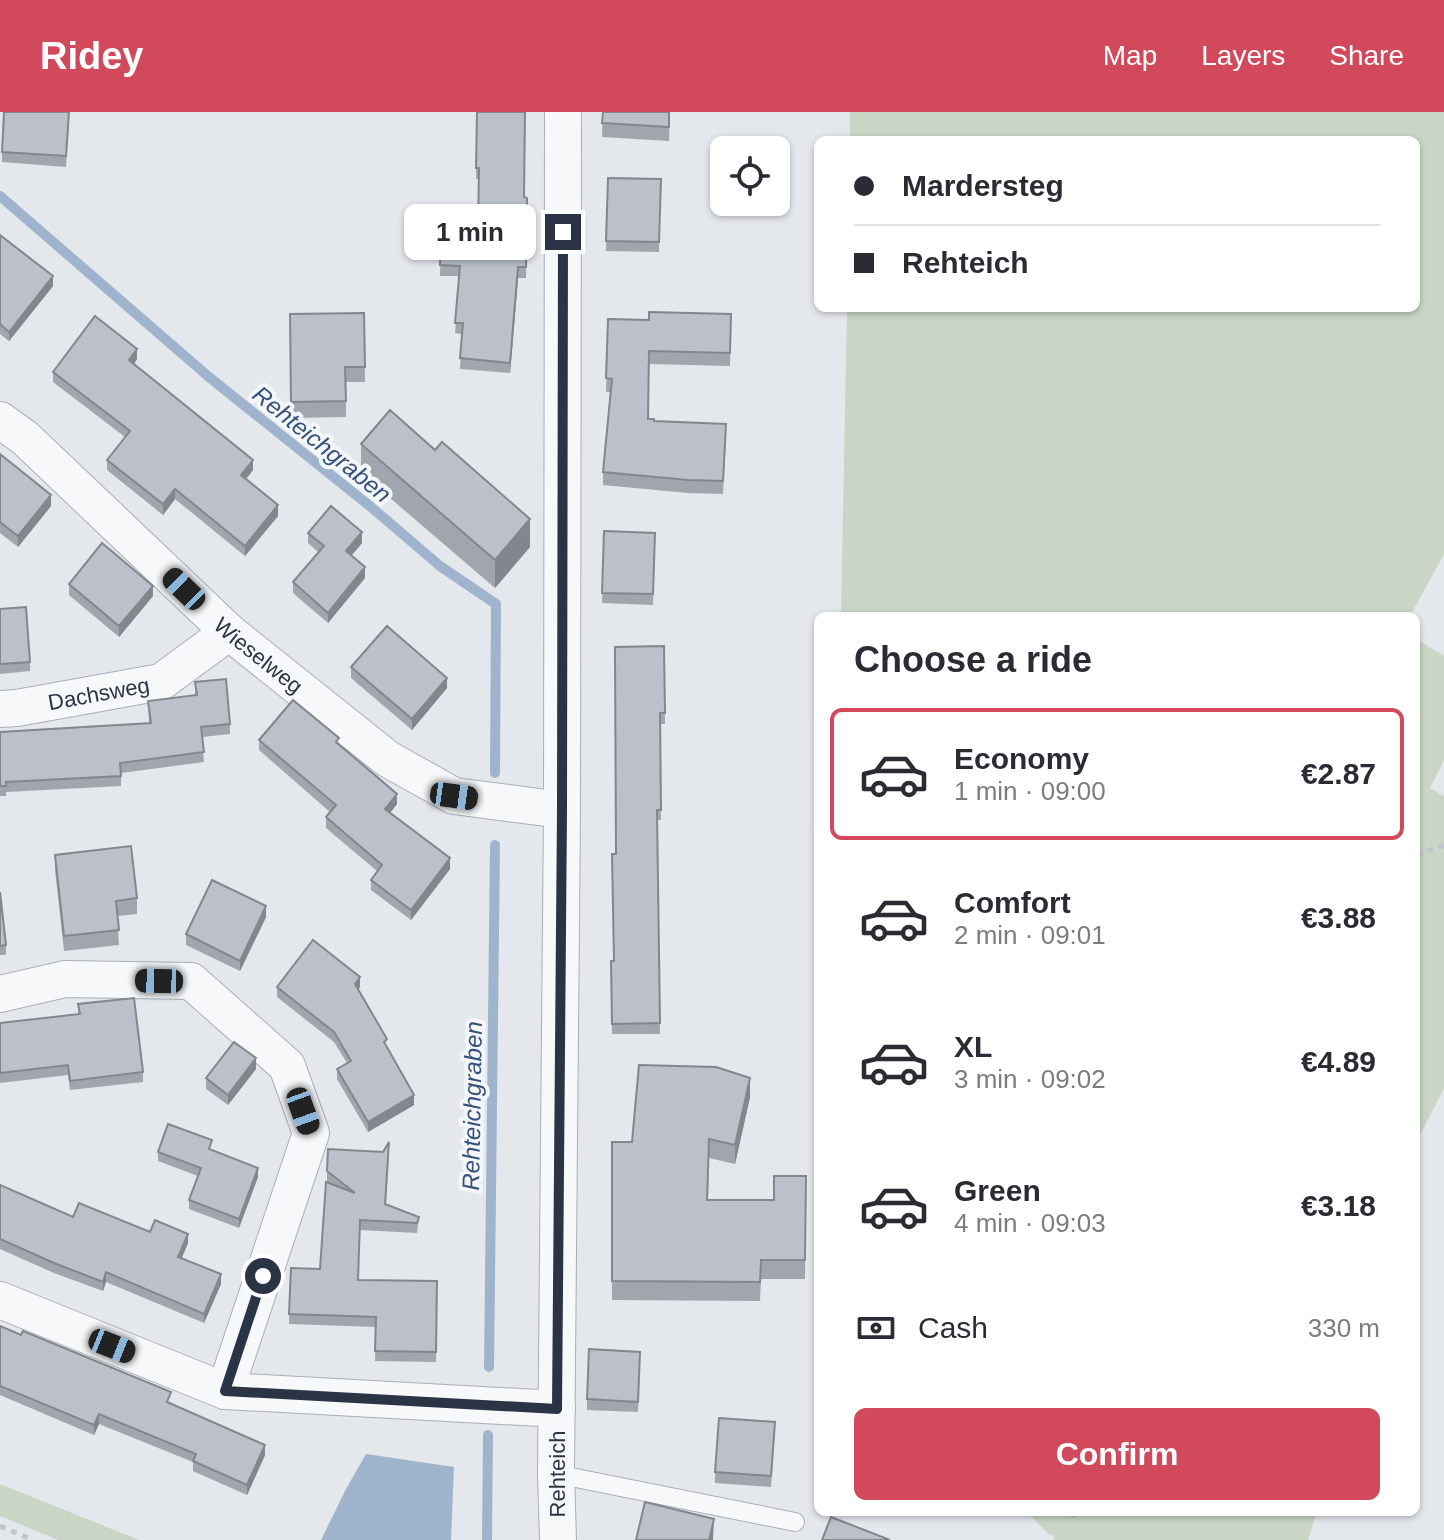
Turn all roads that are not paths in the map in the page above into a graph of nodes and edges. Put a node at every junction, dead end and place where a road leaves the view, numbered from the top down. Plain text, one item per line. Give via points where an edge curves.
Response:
1 (563, 112) edge
2 (0, 420) edge
3 (229, 632) junction
4 (0, 709) edge
5 (562, 810) junction
6 (0, 994) edge
7 (0, 1300) edge
8 (225, 1391) junction
9 (557, 1409) junction
10 (556, 1474) junction
11 (795, 1522) dead end
12 (558, 1540) edge

1 - 5 street, Rehteich
2 - 3 street, Wieselweg
3 - 4 street, Dachsweg via 161,682
3 - 5 street, Wieselweg via 388,759 454,796
5 - 9 street, Rehteich
6 - 8 street via 65,979 191,981 287,1066 311,1133
7 - 8 street
8 - 9 street
9 - 10 street, Rehteich
10 - 11 lane
10 - 12 street, Rehteich

